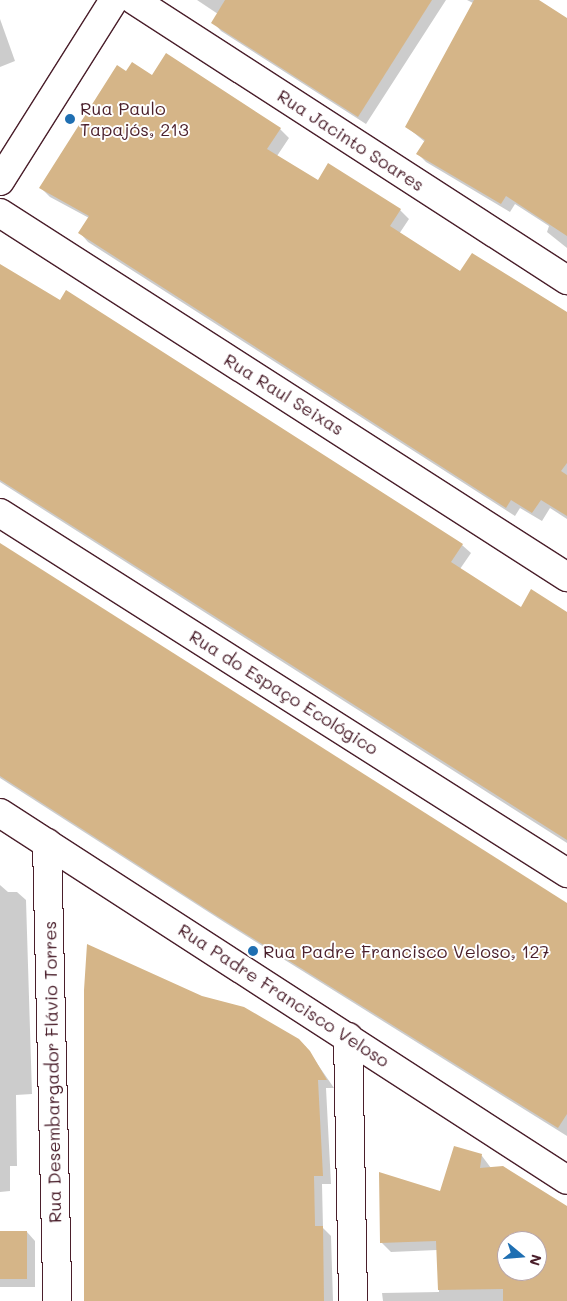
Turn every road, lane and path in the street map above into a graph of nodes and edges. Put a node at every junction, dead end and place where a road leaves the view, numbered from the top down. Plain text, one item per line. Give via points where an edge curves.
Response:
1 (114, 0) edge
2 (134, 0) edge
3 (0, 182) edge
4 (0, 213) edge
5 (567, 280) edge
6 (0, 513) edge
7 (567, 577) edge
8 (0, 813) edge
9 (47, 843) junction
10 (567, 873) edge
11 (348, 1036) junction
12 (567, 1180) edge
13 (56, 1301) edge
14 (353, 1301) edge

1 - 3 street
2 - 5 street, Rua Jacinto Soares
4 - 7 street, Rua Raul Seixas
6 - 10 street, Rua do Espaço Ecológico
8 - 9 street, Rua Padre Francisco Veloso
9 - 11 street, Rua Padre Francisco Veloso
9 - 13 street, Rua Desembargador Flávio Torres
11 - 12 street, Rua Padre Francisco Veloso
11 - 14 street

